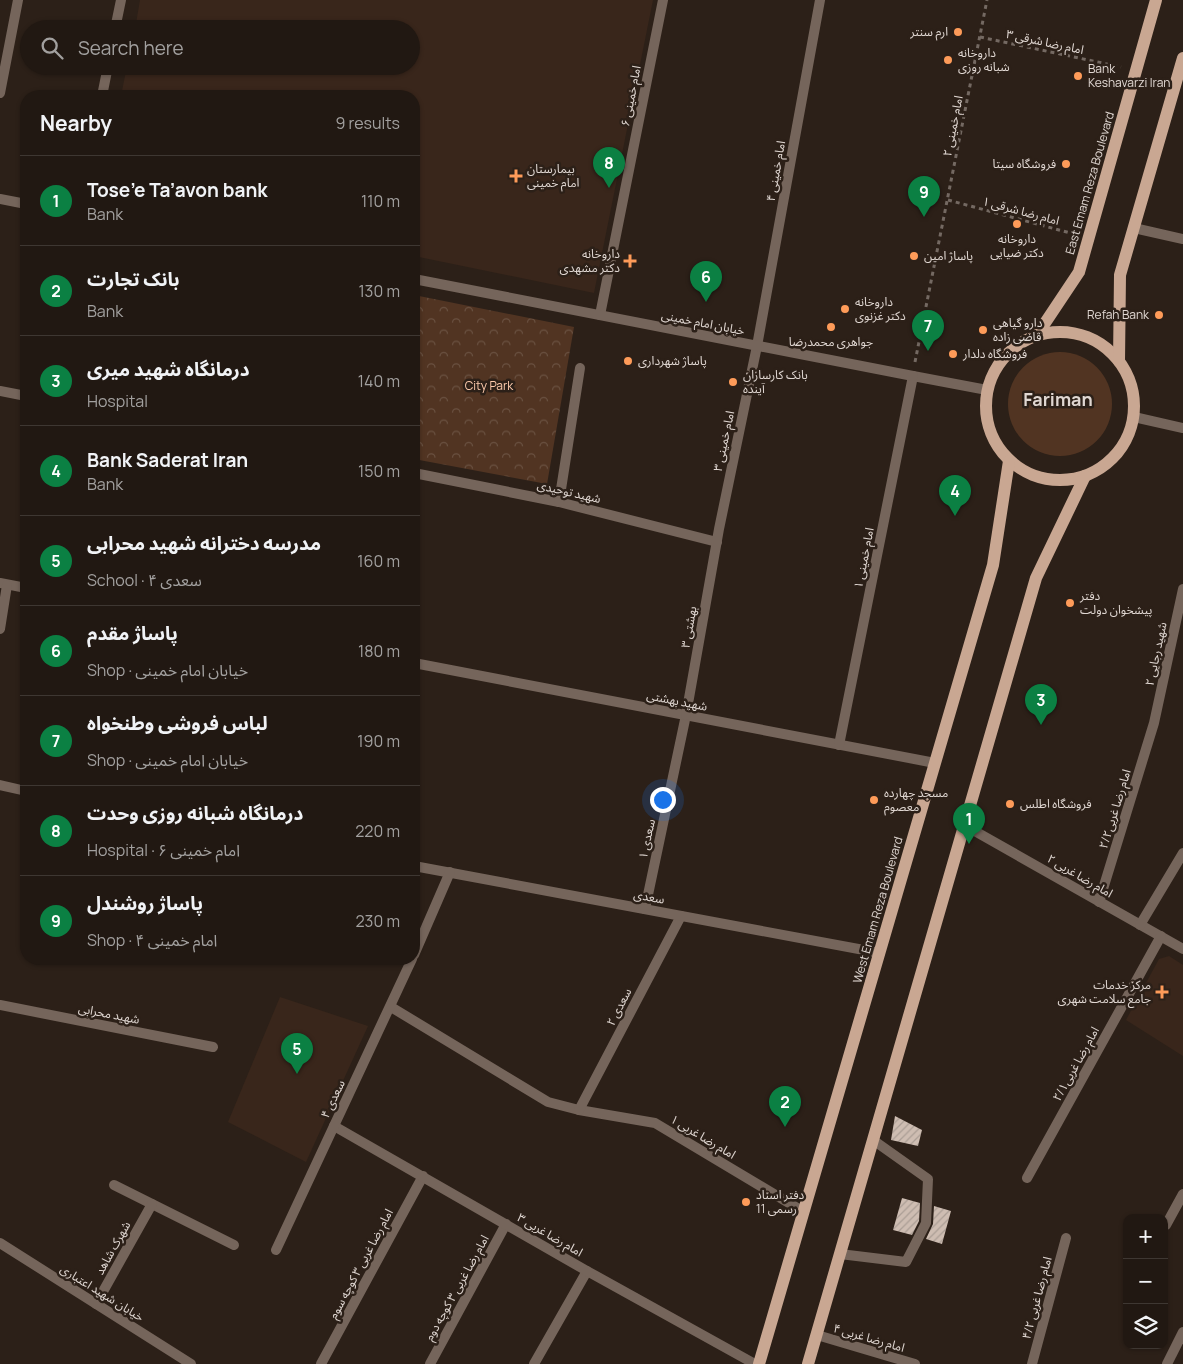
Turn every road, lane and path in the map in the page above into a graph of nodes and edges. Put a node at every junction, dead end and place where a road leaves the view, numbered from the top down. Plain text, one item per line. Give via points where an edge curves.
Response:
1 (18, 0) edge
2 (120, 0) edge
3 (663, 0) edge
4 (820, 0) edge
5 (987, 0) edge
6 (1156, 0) edge
7 (117, 20) edge
8 (980, 37) junction
9 (1183, 58) edge
10 (1136, 70) junction
11 (1181, 73) edge
12 (106, 75) edge
13 (103, 90) edge
14 (0, 93) edge
15 (0, 199) edge
16 (948, 200) junction
17 (20, 203) edge
18 (1134, 228) junction
19 (1089, 238) junction
20 (1183, 238) edge
21 (420, 280) edge
22 (600, 315) junction
23 (1036, 335) junction
24 (918, 344) dead end
25 (757, 346) junction
26 (1119, 361) junction
27 (580, 368) dead end
28 (913, 376) junction
29 (987, 390) junction
30 (0, 391) edge
31 (20, 395) edge
32 (1134, 417) junction
33 (1183, 428) edge
34 (1009, 461) junction
35 (420, 474) edge
36 (1085, 476) junction
37 (559, 502) junction
38 (717, 542) junction
39 (4, 584) edge
40 (20, 587) edge
41 (1183, 589) edge
42 (0, 629) edge
43 (420, 664) edge
44 (686, 715) junction
45 (1154, 723) joint
46 (839, 745) junction
47 (935, 763) junction
48 (0, 785) edge
49 (20, 790) edge
50 (964, 825) junction
51 (1183, 853) edge
52 (420, 867) edge
53 (450, 872) junction
54 (1099, 902) junction
55 (645, 909) junction
56 (681, 916) junction
57 (1140, 925) junction
58 (1161, 936) junction
59 (420, 941) edge
60 (1183, 949) edge
61 (880, 953) junction
62 (409, 965) edge
63 (0, 1005) edge
64 (391, 1007) junction
65 (213, 1047) dead end
66 (580, 1110) junction
67 (334, 1126) junction
68 (873, 1140) junction
69 (423, 1176) junction
70 (1027, 1178) dead end
71 (114, 1185) dead end
72 (1183, 1194) edge
73 (152, 1204) junction
74 (804, 1212) junction
75 (1168, 1220) edge
76 (506, 1224) junction
77 (1066, 1238) dead end
78 (0, 1243) edge
79 (234, 1245) dead end
80 (276, 1250) dead end
81 (840, 1254) junction
82 (587, 1271) junction
83 (96, 1304) junction
84 (1183, 1332) edge
85 (817, 1335) junction
86 (192, 1364) edge
87 (321, 1364) edge
88 (430, 1364) edge
89 (534, 1364) edge
90 (755, 1364) edge
91 (759, 1364) edge
92 (808, 1364) edge
93 (915, 1364) edge
94 (1032, 1364) edge
95 (1166, 1364) edge

1 - 14 street
2 - 7 street
3 - 22 street, امام خمینی ۶
4 - 25 street, امام خمینی ۴
5 - 8 path, امام خمینی ۲
6 - 10 main road, East Emam Reza Boulevard
8 - 10 path, امام رضا شرقی ۳
8 - 16 path, امام خمینی ۲
9 - 11 main road
10 - 19 main road, East Emam Reza Boulevard
11 - 18 main road
12 - 13 street
15 - 17 street
16 - 19 path, امام رضا شرقی ۱
16 - 24 path, امام خمینی ۲
18 - 20 street
18 - 26 main road via 1120,275
19 - 23 main road, East Emam Reza Boulevard via 1079,272
21 - 22 street, خیابان امام خمینی
22 - 25 street, خیابان امام خمینی
23 - 26 main road via 1059,331 1082,334 1103,345
23 - 29 main road via 1014,347 996,366
25 - 28 street, خیابان امام خمینی
25 - 38 street, امام خمینی ۳
26 - 32 main road via 1135,398
27 - 37 street
28 - 29 street, خیابان امام خمینی
28 - 46 street, امام خمینی ۱
29 - 34 main road via 986,416 994,440
30 - 31 street
32 - 33 street
32 - 36 main road via 1108,464
34 - 36 main road via 1032,475 1058,481
34 - 47 main road, West Emam Reza Boulevard via 993,565
35 - 37 street, شهید توحیدی
36 - 50 main road via 1036,578
37 - 38 street, شهید توحیدی
38 - 44 street, بهشتی ۳
39 - 40 street
39 - 42 street
41 - 45 street, شهید رجایی ۲
43 - 44 street, شهید بهشتی
44 - 46 street, شهید بهشتی
44 - 55 street, سعدی ۱
45 - 54 street, امام رضا غربی۲/۲
46 - 47 street, شهید بهشتی
47 - 61 main road, West Emam Reza Boulevard
48 - 49 street
50 - 54 street, امام رضا غربی ۲
50 - 68 main road
51 - 57 street
52 - 53 street, سعدی
53 - 55 street, سعدی
53 - 59 street, سعدی ۴
54 - 57 street, امام رضا غربی ۲
55 - 56 street, سعدی
56 - 61 street, سعدی
56 - 66 street, سعدی ۲
57 - 58 street, امام رضا غربی ۲
58 - 60 street, امام رضا غربی ۲
58 - 70 street, امام رضا غربی۲/۱
61 - 74 main road, West Emam Reza Boulevard
62 - 64 street, سعدی ۴
63 - 65 street, شهید محرابی
64 - 66 street, امام رضا غربی ۱ via 548,1102
64 - 67 street, سعدی ۴
66 - 74 street, امام رضا غربی ۱ via 655,1122
67 - 69 street, امام رضا غربی ۳
67 - 80 street, سعدی ۴
68 - 81 main road
68 - 81 street via 928,1179 926,1223 906,1262
69 - 76 street, امام رضا غربی ۳
69 - 87 street, امام رضا غربی ۳ کوچه سوم
71 - 73 street
72 - 75 street
73 - 79 street
73 - 83 street, شهرک شاهد
74 - 91 main road, West Emam Reza Boulevard
76 - 82 street, امام رضا غربی ۳
76 - 88 street, امام رضا غربی ۳ کوچه دوم
77 - 94 street, امام رضا غربی ۴/۲
78 - 83 street, خیابان شهید اعتباری
81 - 85 main road
82 - 89 street
82 - 90 street, امام رضا غربی ۳
83 - 86 street, خیابان شهید اعتباری
84 - 95 street
85 - 92 main road
85 - 93 street, امام رضا غربی ۴

